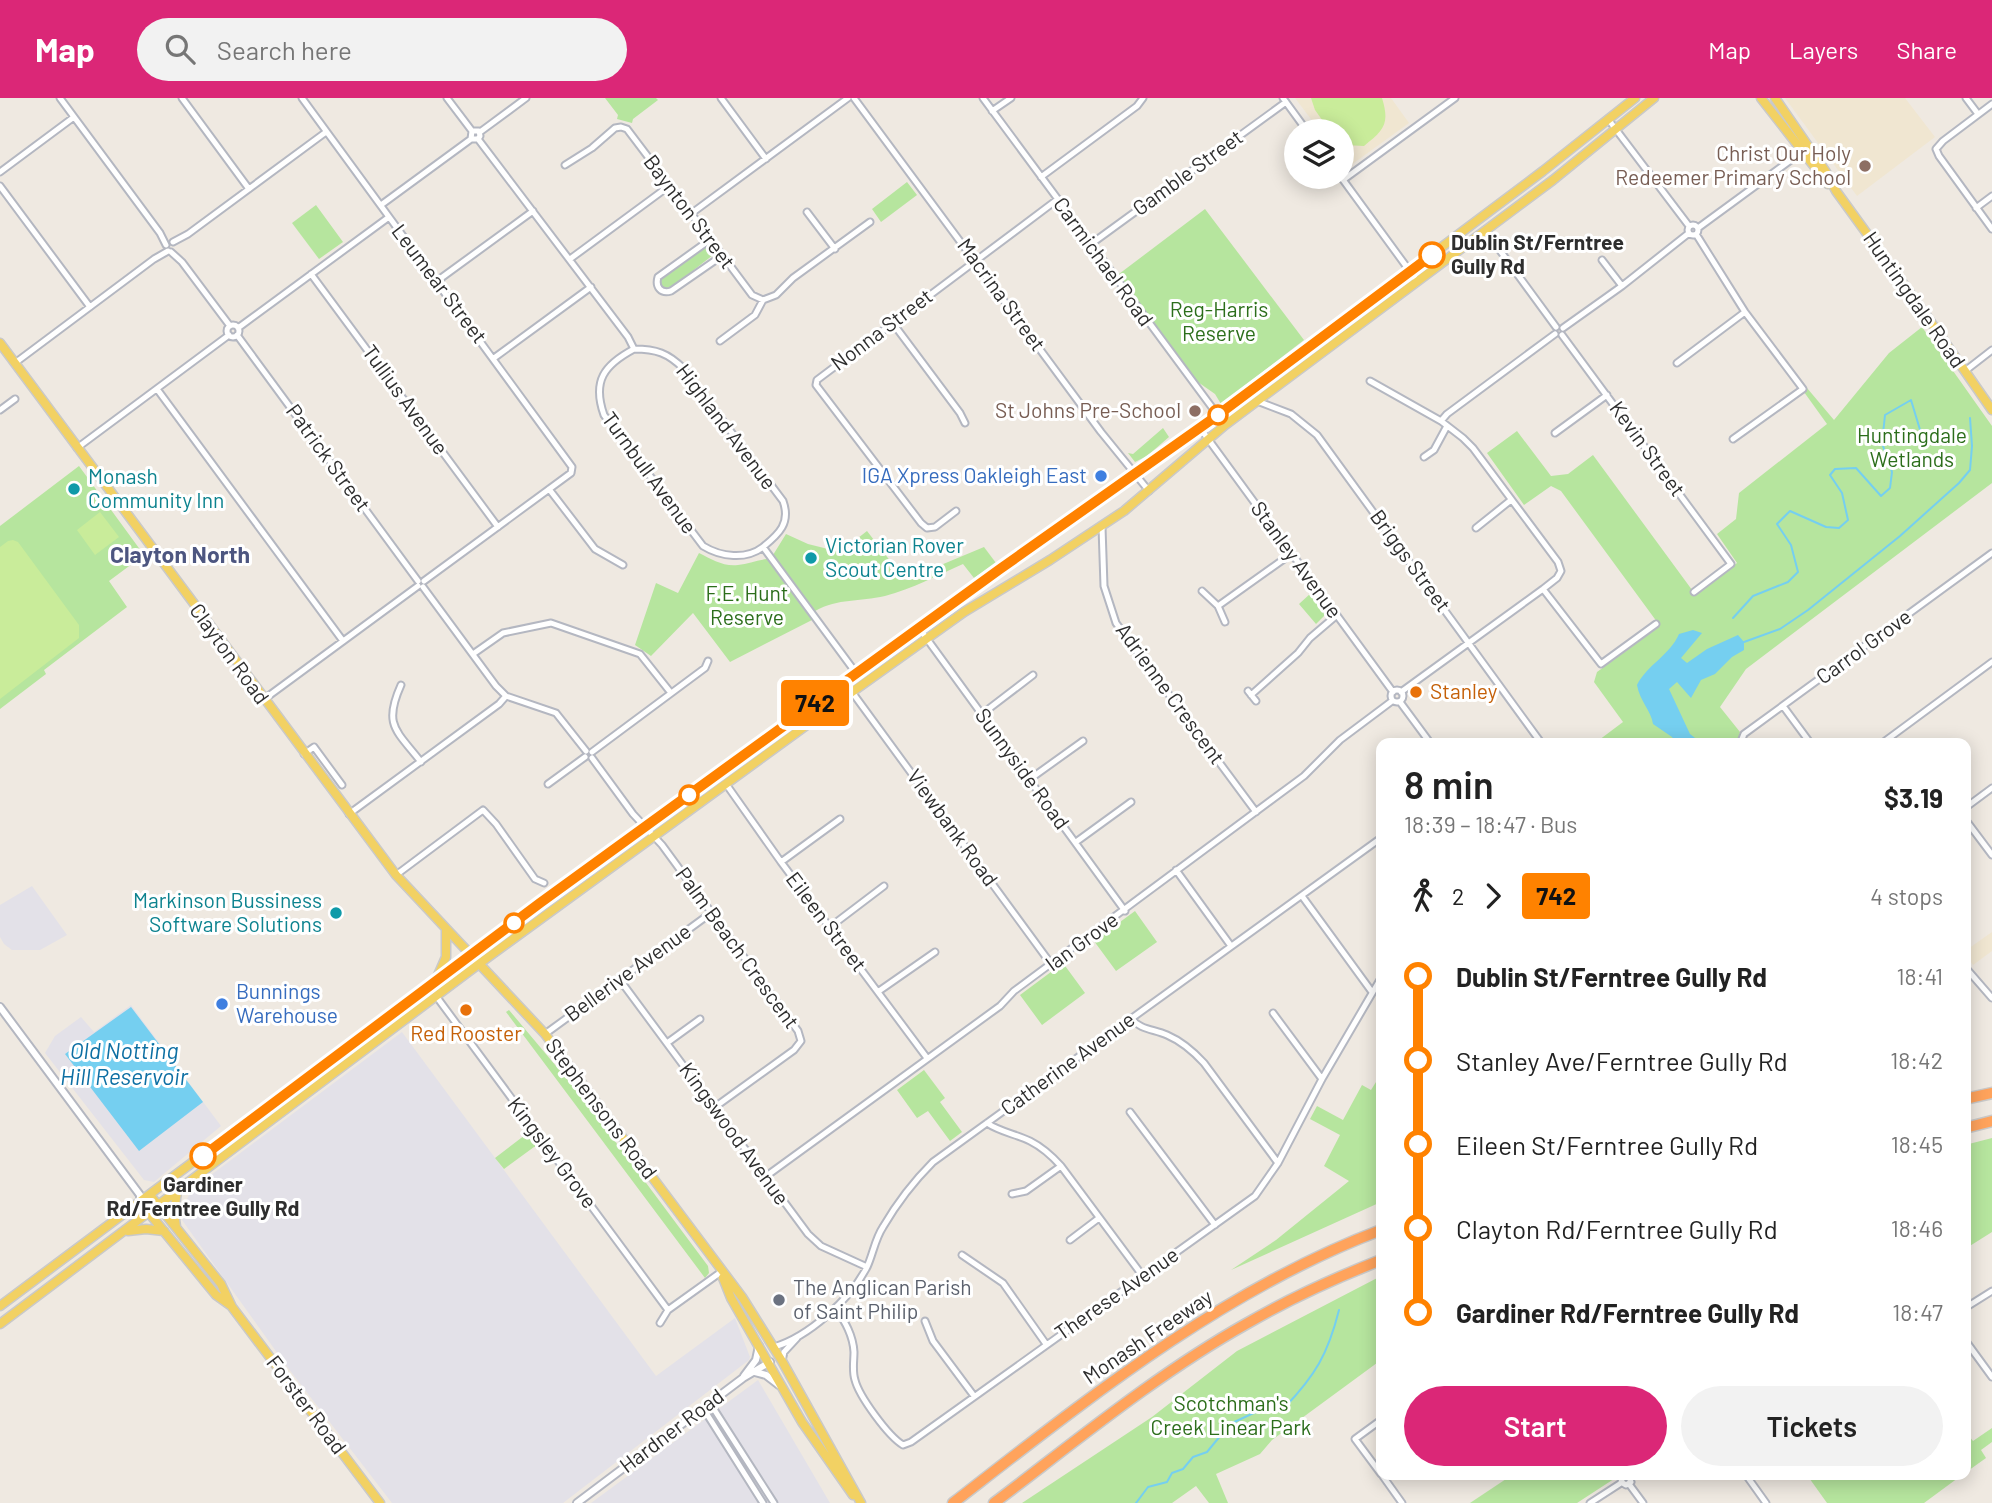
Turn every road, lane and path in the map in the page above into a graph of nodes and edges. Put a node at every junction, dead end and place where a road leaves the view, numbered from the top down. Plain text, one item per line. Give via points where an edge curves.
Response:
1 (60, 98) edge
2 (182, 98) edge
3 (302, 98) edge
4 (447, 98) edge
5 (526, 98) edge
6 (721, 98) edge
7 (848, 98) edge
8 (854, 98) edge
9 (983, 98) edge
10 (1011, 98) edge
11 (1143, 98) edge
12 (1455, 98) edge
13 (1635, 98) edge
14 (1654, 98) edge
15 (1761, 98) edge
16 (1775, 98) edge
17 (1966, 98) edge
18 (1284, 100) edge
19 (1992, 104) edge
20 (992, 111) junction
21 (1978, 114) junction
22 (74, 117) junction
23 (1298, 119) edge
24 (1608, 119) junction
25 (1616, 129) junction
26 (326, 132) junction
27 (476, 137) junction
28 (1805, 149) junction
29 (766, 159) junction
30 (565, 165) dead end
31 (1354, 170) edge
32 (0, 172) edge
33 (1041, 177) junction
34 (0, 186) edge
35 (665, 188) junction
36 (249, 189) junction
37 (1350, 189) edge
38 (1992, 196) edge
39 (1058, 199) junction
40 (381, 205) junction
41 (1976, 208) junction
42 (533, 211) junction
43 (807, 212) dead end
44 (692, 213) junction
45 (389, 216) junction
46 (870, 222) dead end
47 (1992, 229) edge
48 (1485, 230) junction
49 (1693, 230) junction
50 (711, 239) junction
51 (1091, 244) junction
52 (171, 246) junction
53 (835, 248) junction
54 (723, 255) junction
55 (570, 259) junction
56 (975, 260) junction
57 (1602, 260) dead end
58 (1410, 271) junction
59 (311, 274) junction
60 (437, 281) junction
61 (1417, 281) junction
62 (1622, 286) junction
63 (591, 287) junction
64 (763, 300) junction
65 (90, 307) junction
66 (1745, 312) junction
67 (892, 322) junction
68 (230, 326) junction
69 (238, 328) junction
70 (1558, 330) junction
71 (229, 335) junction
72 (237, 335) junction
73 (720, 341) dead end
74 (0, 343) edge
75 (634, 349) junction
76 (1992, 350) edge
77 (494, 358) junction
78 (15, 363) junction
79 (1676, 363) dead end
80 (1965, 371) junction
81 (1370, 381) dead end
82 (157, 389) junction
83 (1607, 395) junction
84 (15, 398) dead end
85 (1257, 401) junction
86 (0, 410) edge
87 (1992, 410) edge
88 (1218, 415) junction
89 (1441, 421) junction
90 (965, 424) dead end
91 (1225, 425) junction
92 (1447, 426) junction
93 (1200, 428) junction
94 (1555, 433) dead end
95 (1208, 439) junction
96 (1733, 439) dead end
97 (77, 448) junction
98 (1424, 457) dead end
99 (1135, 474) junction
100 (549, 489) junction
101 (1149, 491) junction
102 (1511, 500) junction
103 (956, 511) dead end
104 (498, 527) junction
105 (1102, 527) junction
106 (1476, 528) dead end
107 (763, 547) junction
108 (1992, 553) edge
109 (1292, 554) junction
110 (623, 565) dead end
111 (421, 584) junction
112 (1543, 589) junction
113 (1202, 592) dead end
114 (1694, 592) dead end
115 (1218, 606) junction
116 (1337, 615) junction
117 (1225, 622) dead end
118 (1656, 624) dead end
119 (919, 627) junction
120 (927, 638) junction
121 (343, 641) junction
122 (1468, 642) junction
123 (473, 654) junction
124 (708, 660) dead end
125 (1992, 662) edge
126 (856, 673) junction
127 (1033, 675) dead end
128 (401, 685) dead end
129 (852, 692) junction
130 (1393, 692) junction
131 (1401, 692) junction
132 (671, 693) junction
133 (506, 696) junction
134 (263, 700) junction
135 (1256, 701) dead end
136 (1392, 701) junction
137 (1400, 702) junction
138 (1783, 706) junction
139 (982, 714) junction
140 (1427, 738) edge
141 (1538, 738) edge
142 (1742, 738) edge
143 (1807, 738) edge
144 (1889, 738) edge
145 (1083, 741) dead end
146 (304, 754) junction
147 (589, 754) junction
148 (421, 762) junction
149 (1030, 779) junction
150 (548, 784) dead end
151 (726, 784) junction
152 (342, 785) dead end
153 (1992, 788) edge
154 (1131, 802) dead end
155 (1971, 804) edge
156 (1256, 812) junction
157 (349, 814) junction
158 (841, 819) dead end
159 (645, 827) junction
160 (1971, 827) edge
161 (654, 837) junction
162 (1076, 842) junction
163 (1376, 842) edge
164 (1992, 855) edge
165 (781, 862) junction
166 (1176, 870) junction
167 (396, 875) junction
168 (544, 883) dead end
169 (884, 886) dead end
170 (1302, 896) junction
171 (1125, 911) junction
172 (711, 913) junction
173 (830, 927) junction
174 (446, 929) junction
175 (1231, 946) junction
176 (935, 952) dead end
177 (472, 954) junction
178 (480, 963) junction
179 (1051, 964) junction
180 (1971, 974) edge
181 (436, 980) junction
182 (620, 980) junction
183 (1376, 986) edge
184 (879, 991) junction
185 (1372, 992) junction
186 (436, 996) junction
187 (1992, 998) edge
188 (0, 1007) edge
189 (1273, 1013) dead end
190 (1130, 1018) junction
191 (700, 1019) dead end
192 (378, 1024) junction
193 (386, 1034) junction
194 (545, 1034) junction
195 (667, 1043) junction
196 (928, 1058) junction
197 (1322, 1079) junction
198 (1992, 1093) edge
199 (1971, 1098) edge
200 (715, 1107) junction
201 (1130, 1112) dead end
202 (1992, 1121) edge
203 (987, 1123) junction
204 (1992, 1127) edge
205 (1971, 1128) edge
206 (239, 1129) junction
207 (1971, 1129) edge
208 (247, 1138) junction
209 (1278, 1163) junction
210 (1061, 1166) junction
211 (765, 1177) junction
212 (177, 1192) junction
213 (1012, 1194) dead end
214 (143, 1198) junction
215 (158, 1207) junction
216 (149, 1214) junction
217 (1099, 1218) junction
218 (1215, 1225) junction
219 (176, 1228) junction
220 (124, 1231) junction
221 (163, 1231) junction
222 (1376, 1232) edge
223 (1070, 1240) dead end
224 (962, 1255) dead end
225 (1376, 1262) edge
226 (867, 1267) junction
227 (721, 1272) junction
228 (1142, 1275) junction
229 (1992, 1291) edge
230 (1971, 1304) edge
231 (0, 1306) edge
232 (232, 1307) junction
233 (836, 1308) junction
234 (668, 1310) junction
235 (925, 1321) dead end
236 (660, 1323) dead end
237 (0, 1324) edge
238 (802, 1333) junction
239 (759, 1344) junction
240 (1045, 1344) junction
241 (774, 1347) junction
242 (1971, 1348) edge
243 (770, 1362) junction
244 (782, 1362) junction
245 (755, 1372) junction
246 (1992, 1377) edge
247 (743, 1378) junction
248 (785, 1391) junction
249 (974, 1396) junction
250 (710, 1403) junction
251 (703, 1408) junction
252 (1376, 1424) edge
253 (752, 1467) junction
254 (1376, 1468) edge
255 (744, 1472) junction
256 (987, 1477) junction
257 (1385, 1480) edge
258 (1623, 1480) edge
259 (1627, 1480) edge
260 (1750, 1480) edge
261 (380, 1503) edge
262 (577, 1503) edge
263 (763, 1503) edge
264 (774, 1503) edge
265 (860, 1503) edge
266 (946, 1503) edge
267 (953, 1503) edge
268 (996, 1503) edge
269 (1402, 1503) edge
270 (1590, 1503) edge
271 (1643, 1503) edge
272 (1766, 1503) edge

1 - 22 street
2 - 36 street
3 - 26 street, Leumear Street
4 - 27 street
5 - 27 street
6 - 29 street
7 - 29 street
8 - 56 street, Macrina Street
9 - 20 street, Carmichael Road
10 - 20 street
11 - 33 street
12 - 31 street
13 - 24 main road
14 - 25 main road
15 - 28 main road, Huntingdale Road
16 - 28 main road, Huntingdale Road
17 - 21 street
18 - 23 street
18 - 51 street, Gamble Street
19 - 21 street
20 - 33 street, Carmichael Road
21 - 41 street via 1937,147
22 - 32 street
22 - 52 street
24 - 25 street
24 - 58 main road
25 - 48 main road
25 - 49 street
26 - 36 street
26 - 40 street, Leumear Street
27 - 40 street
27 - 42 street
28 - 49 street
28 - 80 main road, Huntingdale Road
29 - 44 street
30 - 35 street, Baynton Street via 621,127 661,174
33 - 39 street, Carmichael Road
34 - 65 street
35 - 44 street, Baynton Street via 676,193
35 - 55 street
36 - 52 street
37 - 58 street
38 - 41 street
39 - 51 street, Carmichael Road
39 - 56 street, Nonna Street
40 - 45 street, Leumear Street
41 - 47 street
42 - 55 street
42 - 60 street
43 - 53 street
44 - 50 street, Baynton Street
45 - 59 street
45 - 60 street, Leumear Street
46 - 53 street
48 - 61 main road
48 - 70 street
49 - 62 street
49 - 66 street
50 - 54 street, Baynton Street
50 - 54 street via 658,277 661,291 671,291
51 - 88 street, Carmichael Road
52 - 65 street
52 - 68 street
53 - 64 street via 776,295
54 - 64 street, Baynton Street via 751,295
55 - 63 street
56 - 67 street, Nonna Street
56 - 99 street, Macrina Street
57 - 62 street
58 - 61 street
58 - 88 main road
59 - 69 street
59 - 104 street, Tullius Avenue
60 - 77 street, Leumear Street
61 - 85 main road
62 - 70 street
63 - 75 street
63 - 77 street
64 - 73 street via 755,315
65 - 78 street
66 - 79 street
66 - 96 street via 1802,389
67 - 90 street
67 - 103 street, Nonna Street via 821,375 816,385 921,523 935,527
68 - 69 street
68 - 71 street
69 - 72 street
70 - 83 street, Kevin Street
70 - 89 street
71 - 72 street
71 - 82 street
72 - 111 street, Patrick Street
74 - 78 main road, Clayton Road
75 - 107 street, Highland Avenue via 668,354 684,369 783,501 786,521 781,532
75 - 107 street, Turnbull Avenue via 615,359 602,378 598,390 604,415 703,546 735,557
76 - 80 street
77 - 100 street, Leumear Street via 570,461 571,473
78 - 97 main road, Clayton Road
80 - 87 main road, Huntingdale Road
81 - 89 street
82 - 97 street
82 - 121 street
83 - 94 street
83 - 114 street, Kevin Street via 1731,564
84 - 86 street
85 - 91 main road
85 - 122 street, Briggs Street via 1291,414 1317,435
88 - 91 street, Carmichael Road
88 - 93 main road
89 - 92 street
91 - 95 main road
92 - 98 street via 1434,450
92 - 102 street via 1474,448
93 - 95 street, Stanley Avenue
93 - 99 main road
95 - 101 main road
95 - 109 street, Stanley Avenue
97 - 134 main road, Clayton Road
99 - 101 street, Macrina Street
99 - 119 main road
100 - 104 street
100 - 110 street via 595,549
101 - 105 main road
102 - 106 street
102 - 112 street via 1558,562 1561,571
104 - 111 street
105 - 120 main road
105 - 156 street, Adrienne Crescent via 1104,586 1116,623
107 - 126 street
108 - 138 street, Carrol Grove
109 - 115 street
109 - 116 street, Stanley Avenue
111 - 121 street
111 - 123 street, Patrick Street
112 - 118 street via 1601,664
112 - 122 street
113 - 115 street
115 - 117 street
116 - 130 street, Stanley Avenue
116 - 135 street via 1249,693
119 - 120 street, Sunnyside Road
119 - 126 main road
120 - 129 main road
120 - 139 street, Sunnyside Road
121 - 134 street
122 - 131 street
122 - 141 street, Briggs Street
123 - 132 street via 503,633 551,623 640,654
123 - 133 street, Patrick Street
124 - 132 street via 705,668
125 - 144 street
126 - 159 main road
127 - 139 street
128 - 148 street via 391,719
129 - 151 main road
129 - 179 street, Viewbank Road
130 - 131 street
130 - 136 street
131 - 137 street
132 - 147 street
133 - 147 street via 556,713
133 - 148 street
134 - 146 main road, Clayton Road
136 - 137 street
136 - 156 street, Ian Grove
137 - 140 street
138 - 142 street, Carrol Grove
138 - 143 street
139 - 149 street, Sunnyside Road
145 - 149 street
146 - 152 street via 314,747
146 - 157 main road, Clayton Road
147 - 150 street
147 - 159 street
148 - 157 street
149 - 162 street, Sunnyside Road
151 - 161 main road
151 - 165 street, Eileen Street
153 - 155 street
154 - 162 street
156 - 166 street, Ian Grove
157 - 167 main road, Clayton Road
158 - 165 street
159 - 161 street
159 - 177 main road
160 - 164 street
161 - 172 street, Palm Beach Crescent
161 - 178 main road
162 - 171 street, Sunnyside Road
163 - 170 street, Catherine Avenue
165 - 173 street, Eileen Street
166 - 171 street, Ian Grove
166 - 175 street
167 - 168 street via 483,810 535,879
167 - 174 main road, Clayton Road
169 - 173 street
170 - 175 street, Catherine Avenue
170 - 185 street
171 - 179 street, Ian Grove
172 - 182 street, Bellerive Avenue
172 - 200 street, Palm Beach Crescent via 801,1041
173 - 184 street, Eileen Street
174 - 177 main road, Clayton Road
174 - 181 main road via 446,957
175 - 190 street, Catherine Avenue
176 - 184 street
177 - 178 main road, Stephensons Road
177 - 181 main road
178 - 186 main road
178 - 194 main road, Stephensons Road
179 - 196 street, Ian Grove
180 - 187 street
181 - 192 main road
182 - 194 street, Bellerive Avenue
182 - 195 street, Kingswood Avenue
183 - 185 street, Therese Avenue
184 - 196 street, Eileen Street
185 - 197 street, Therese Avenue
186 - 193 main road
186 - 234 street, Kingsley Grove
188 - 214 street
189 - 197 street
190 - 203 street, Catherine Avenue
190 - 209 street via 1138,1027 1166,1034 1193,1052
191 - 195 street
192 - 193 main road
192 - 206 main road
193 - 208 main road
194 - 227 main road, Stephensons Road
195 - 200 street, Kingswood Avenue
196 - 211 street, Ian Grove
197 - 209 street, Therese Avenue
198 - 199 highway
200 - 211 street, Kingswood Avenue
201 - 218 street
202 - 205 highway
203 - 210 street via 1032,1142
203 - 226 street, Catherine Avenue via 912,1182 881,1230
204 - 207 highway
206 - 208 main road
206 - 214 main road
208 - 212 main road
209 - 218 street, Therese Avenue via 1255,1196
210 - 213 street via 1026,1191
210 - 217 street
211 - 226 street, Kingswood Avenue via 814,1240
212 - 215 main road
212 - 219 main road
214 - 215 main road, Forster Road
214 - 216 main road, Forster Road
214 - 231 main road
215 - 216 main road
215 - 219 main road, Forster Road
216 - 220 main road
216 - 221 main road, Forster Road
217 - 223 street
217 - 228 street
218 - 228 street, Therese Avenue
219 - 232 main road, Forster Road via 221,1284
220 - 221 main road
220 - 237 main road
221 - 232 main road, Forster Road
222 - 256 highway, Monash Freeway via 1260,1286 1161,1348
224 - 240 street via 1003,1283
225 - 268 highway, Monash Freeway via 1288,1301 1233,1332 1172,1371
226 - 233 street, Catherine Avenue
227 - 234 street
227 - 239 main road, Stephensons Road
227 - 241 main road, Stephensons Road
228 - 240 street, Therese Avenue
229 - 230 street
232 - 261 main road, Forster Road
233 - 238 street, Catherine Avenue
233 - 249 street, Therese Avenue via 852,1337 855,1381 895,1440 903,1445 911,1442
234 - 236 street
235 - 249 street via 933,1341
238 - 241 street, Catherine Avenue
238 - 244 street, Catherine Avenue via 784,1352
239 - 243 main road, Stephensons Road
239 - 247 street via 757,1358
240 - 249 street, Therese Avenue
241 - 243 main road
241 - 244 main road, Stephensons Road
242 - 246 street
243 - 245 street, Hardner Road
243 - 248 main road, Stephensons Road
244 - 265 main road, Stephensons Road
245 - 247 street, Hardner Road
245 - 248 street
247 - 250 street, Hardner Road
248 - 265 main road, Stephensons Road
250 - 251 street, Hardner Road
250 - 253 street
251 - 255 street
251 - 262 street, Hardner Road
252 - 254 street via 1355,1439
253 - 255 street
253 - 264 street
255 - 263 street
256 - 266 highway
256 - 267 highway, Monash Freeway
257 - 269 street
258 - 270 street
259 - 271 street
260 - 272 street

